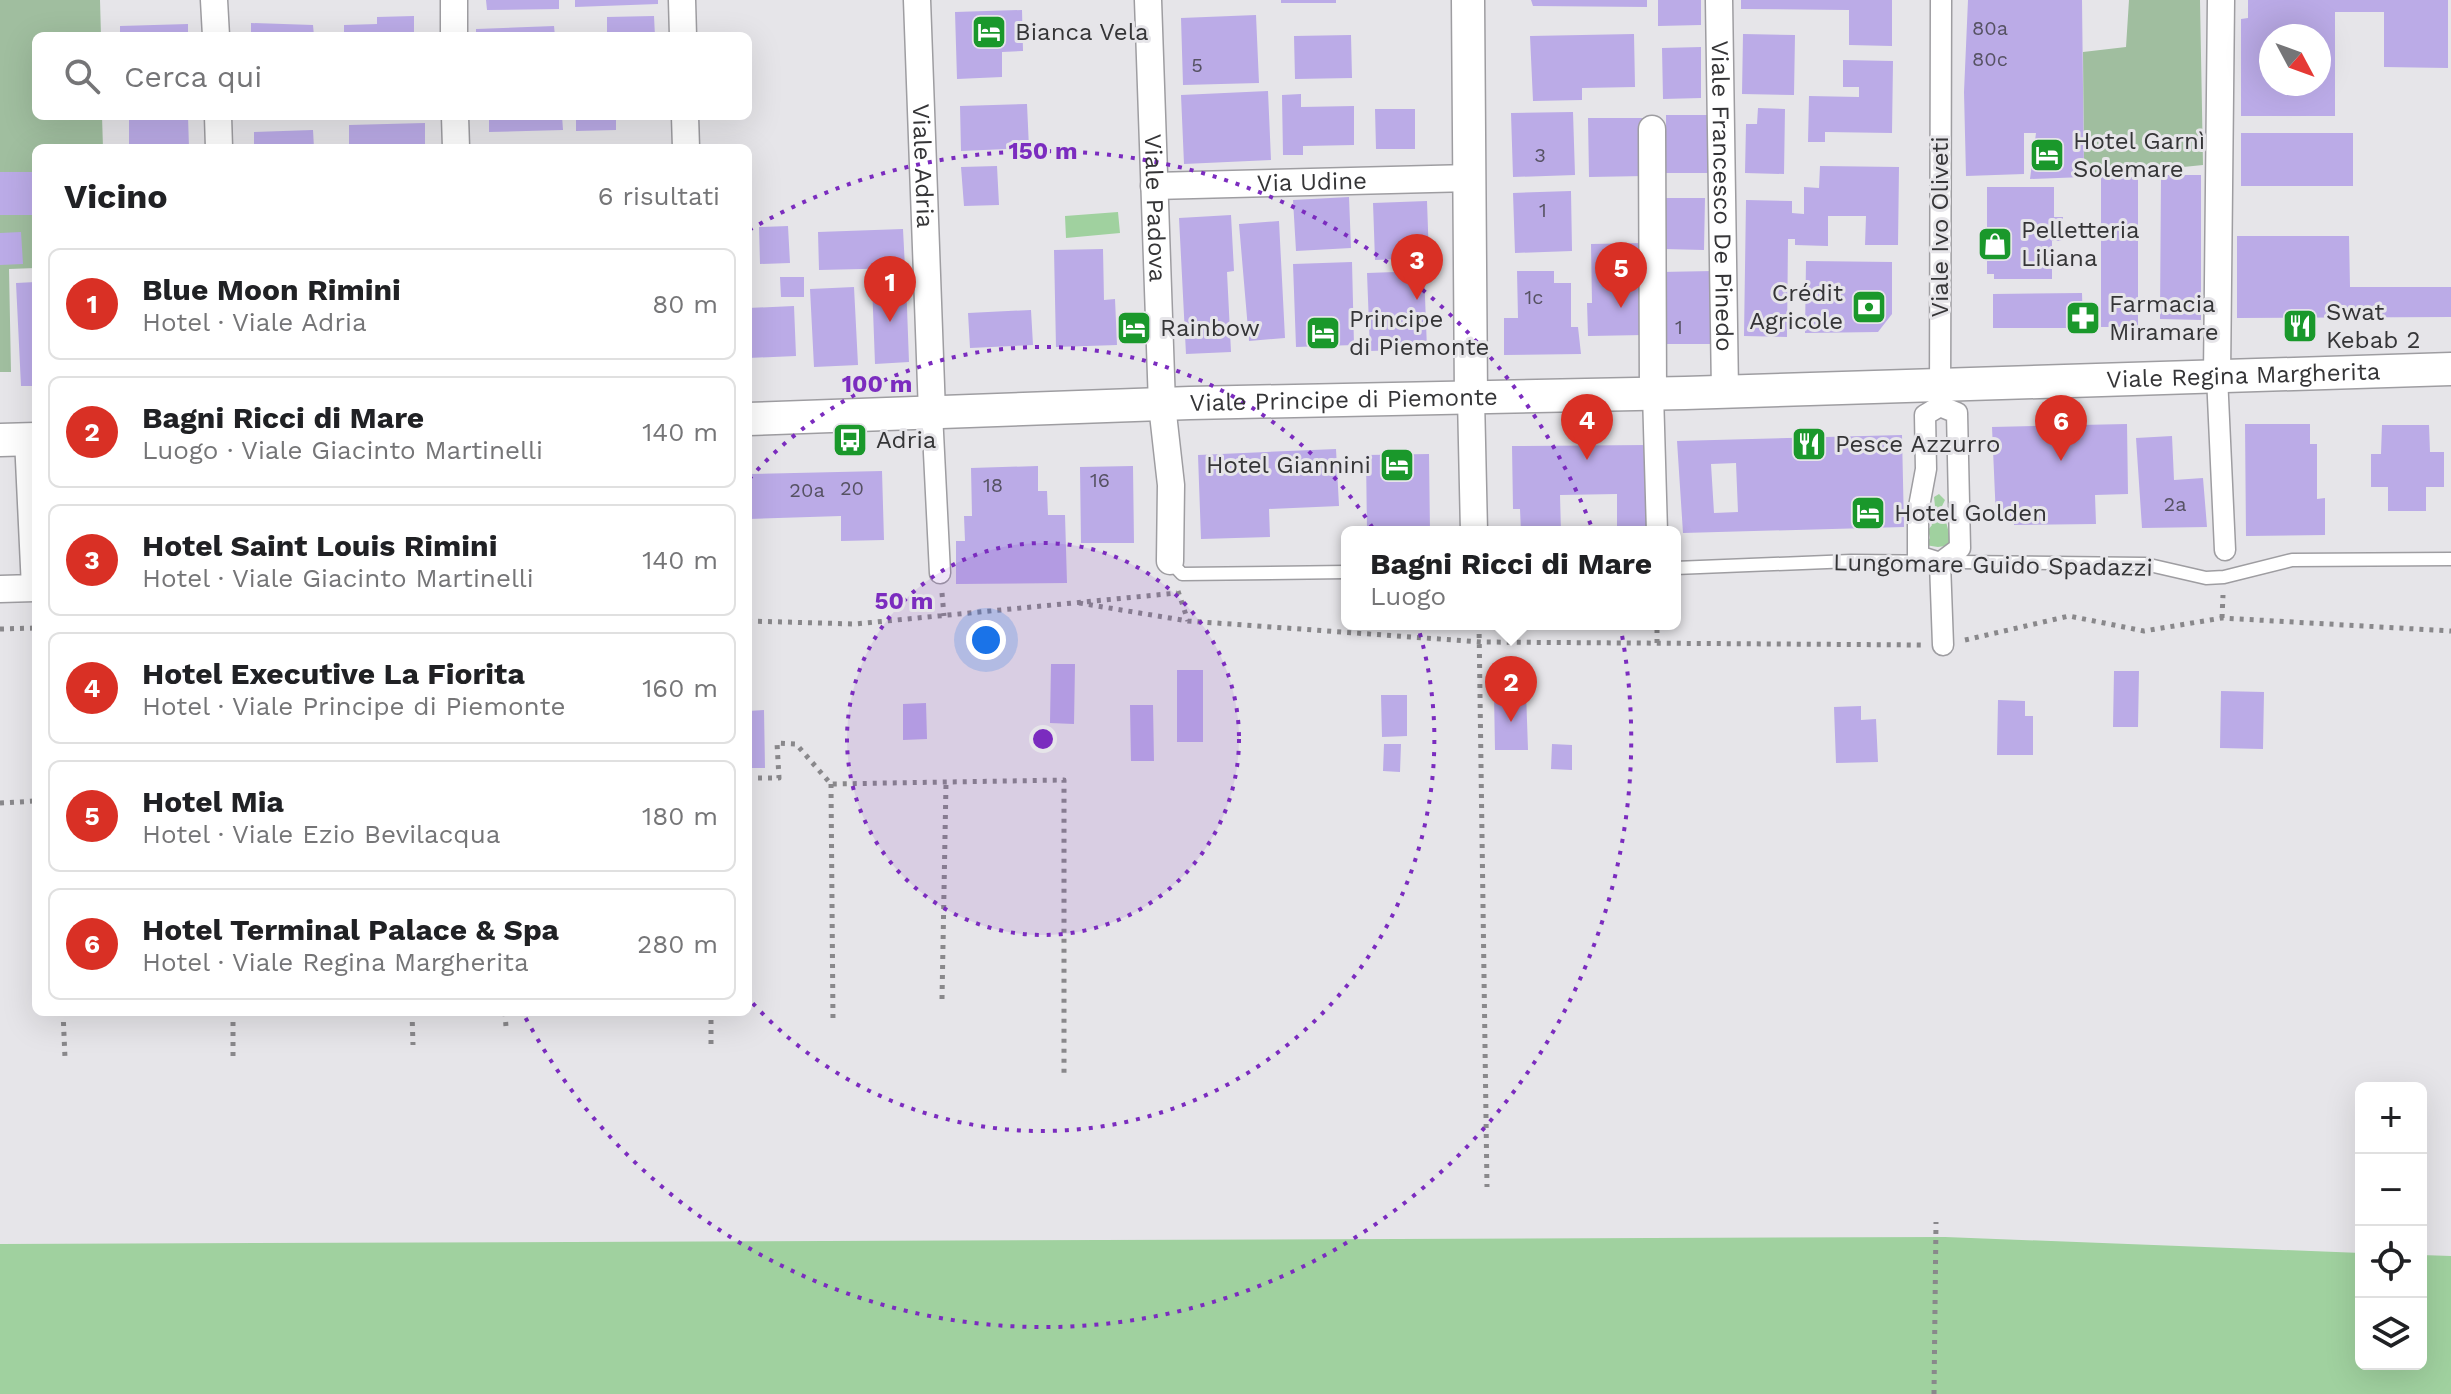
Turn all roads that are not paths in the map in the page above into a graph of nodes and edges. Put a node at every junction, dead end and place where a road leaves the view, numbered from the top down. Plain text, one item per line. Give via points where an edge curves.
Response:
1 (214, 0) edge
2 (454, 0) edge
3 (682, 0) edge
4 (917, 0) edge
5 (1148, 0) edge
6 (1468, 0) edge
7 (1719, 0) edge
8 (1941, 0) edge
9 (2221, 0) edge
10 (216, 32) edge
11 (454, 32) edge
12 (683, 32) edge
13 (218, 120) edge
14 (455, 120) edge
15 (685, 120) edge
16 (1652, 129) dead end
17 (219, 144) edge
18 (456, 144) edge
19 (686, 144) edge
20 (1471, 178) junction
21 (1154, 186) junction
22 (2451, 369) edge
23 (2217, 376) junction
24 (1725, 391) junction
25 (1653, 393) junction
26 (1940, 396) junction
27 (1471, 398) junction
28 (1162, 405) junction
29 (932, 413) junction
30 (752, 419) edge
31 (21, 440) edge
32 (1957, 451) junction
33 (1925, 454) junction
34 (1474, 526) edge
35 (1657, 526) edge
36 (2225, 550) dead end
37 (32, 556) edge
38 (2451, 559) edge
39 (1170, 561) joint
40 (1940, 563) junction
41 (1681, 568) edge
42 (1341, 572) edge
43 (940, 573) dead end
44 (32, 588) edge
45 (0, 589) edge
46 (1943, 645) road end

1 - 10 street
2 - 11 street
3 - 12 street
4 - 29 street, Viale Adria
5 - 21 street, Viale Padova
6 - 20 street
7 - 24 street, Viale Francesco De Pinedo
8 - 26 street, Viale Ivo Oliveti
9 - 23 street
13 - 17 street
14 - 18 street
15 - 19 street
16 - 25 street
20 - 21 street, Via Udine
20 - 27 street
21 - 28 street, Viale Padova
22 - 23 street, Viale Regina Margherita
23 - 26 street, Viale Regina Margherita
23 - 36 street
24 - 25 street, Viale Principe di Piemonte
24 - 26 street, Viale Principe di Piemonte
25 - 27 street, Viale Principe di Piemonte
25 - 35 street
26 - 32 street via 1957,413
26 - 33 street, Viale Ivo Oliveti via 1925,415
27 - 28 street, Viale Principe di Piemonte
27 - 34 street
28 - 29 street, Viale Principe di Piemonte
28 - 39 street, Viale Padova via 1171,485
29 - 30 street, Viale Principe di Piemonte
29 - 43 street, Viale Adria
31 - 37 street
32 - 33 street via 1942,435 1932,438
32 - 33 street via 1942,471 1933,470
32 - 40 street via 1960,548
33 - 40 street, Viale Ivo Oliveti via 1918,556
38 - 40 lane, Lungomare Guido Spadazzi via 2292,560 2206,578 2145,564
39 - 42 lane via 1182,574
40 - 41 lane, Lungomare Guido Spadazzi
40 - 46 street
44 - 45 street

